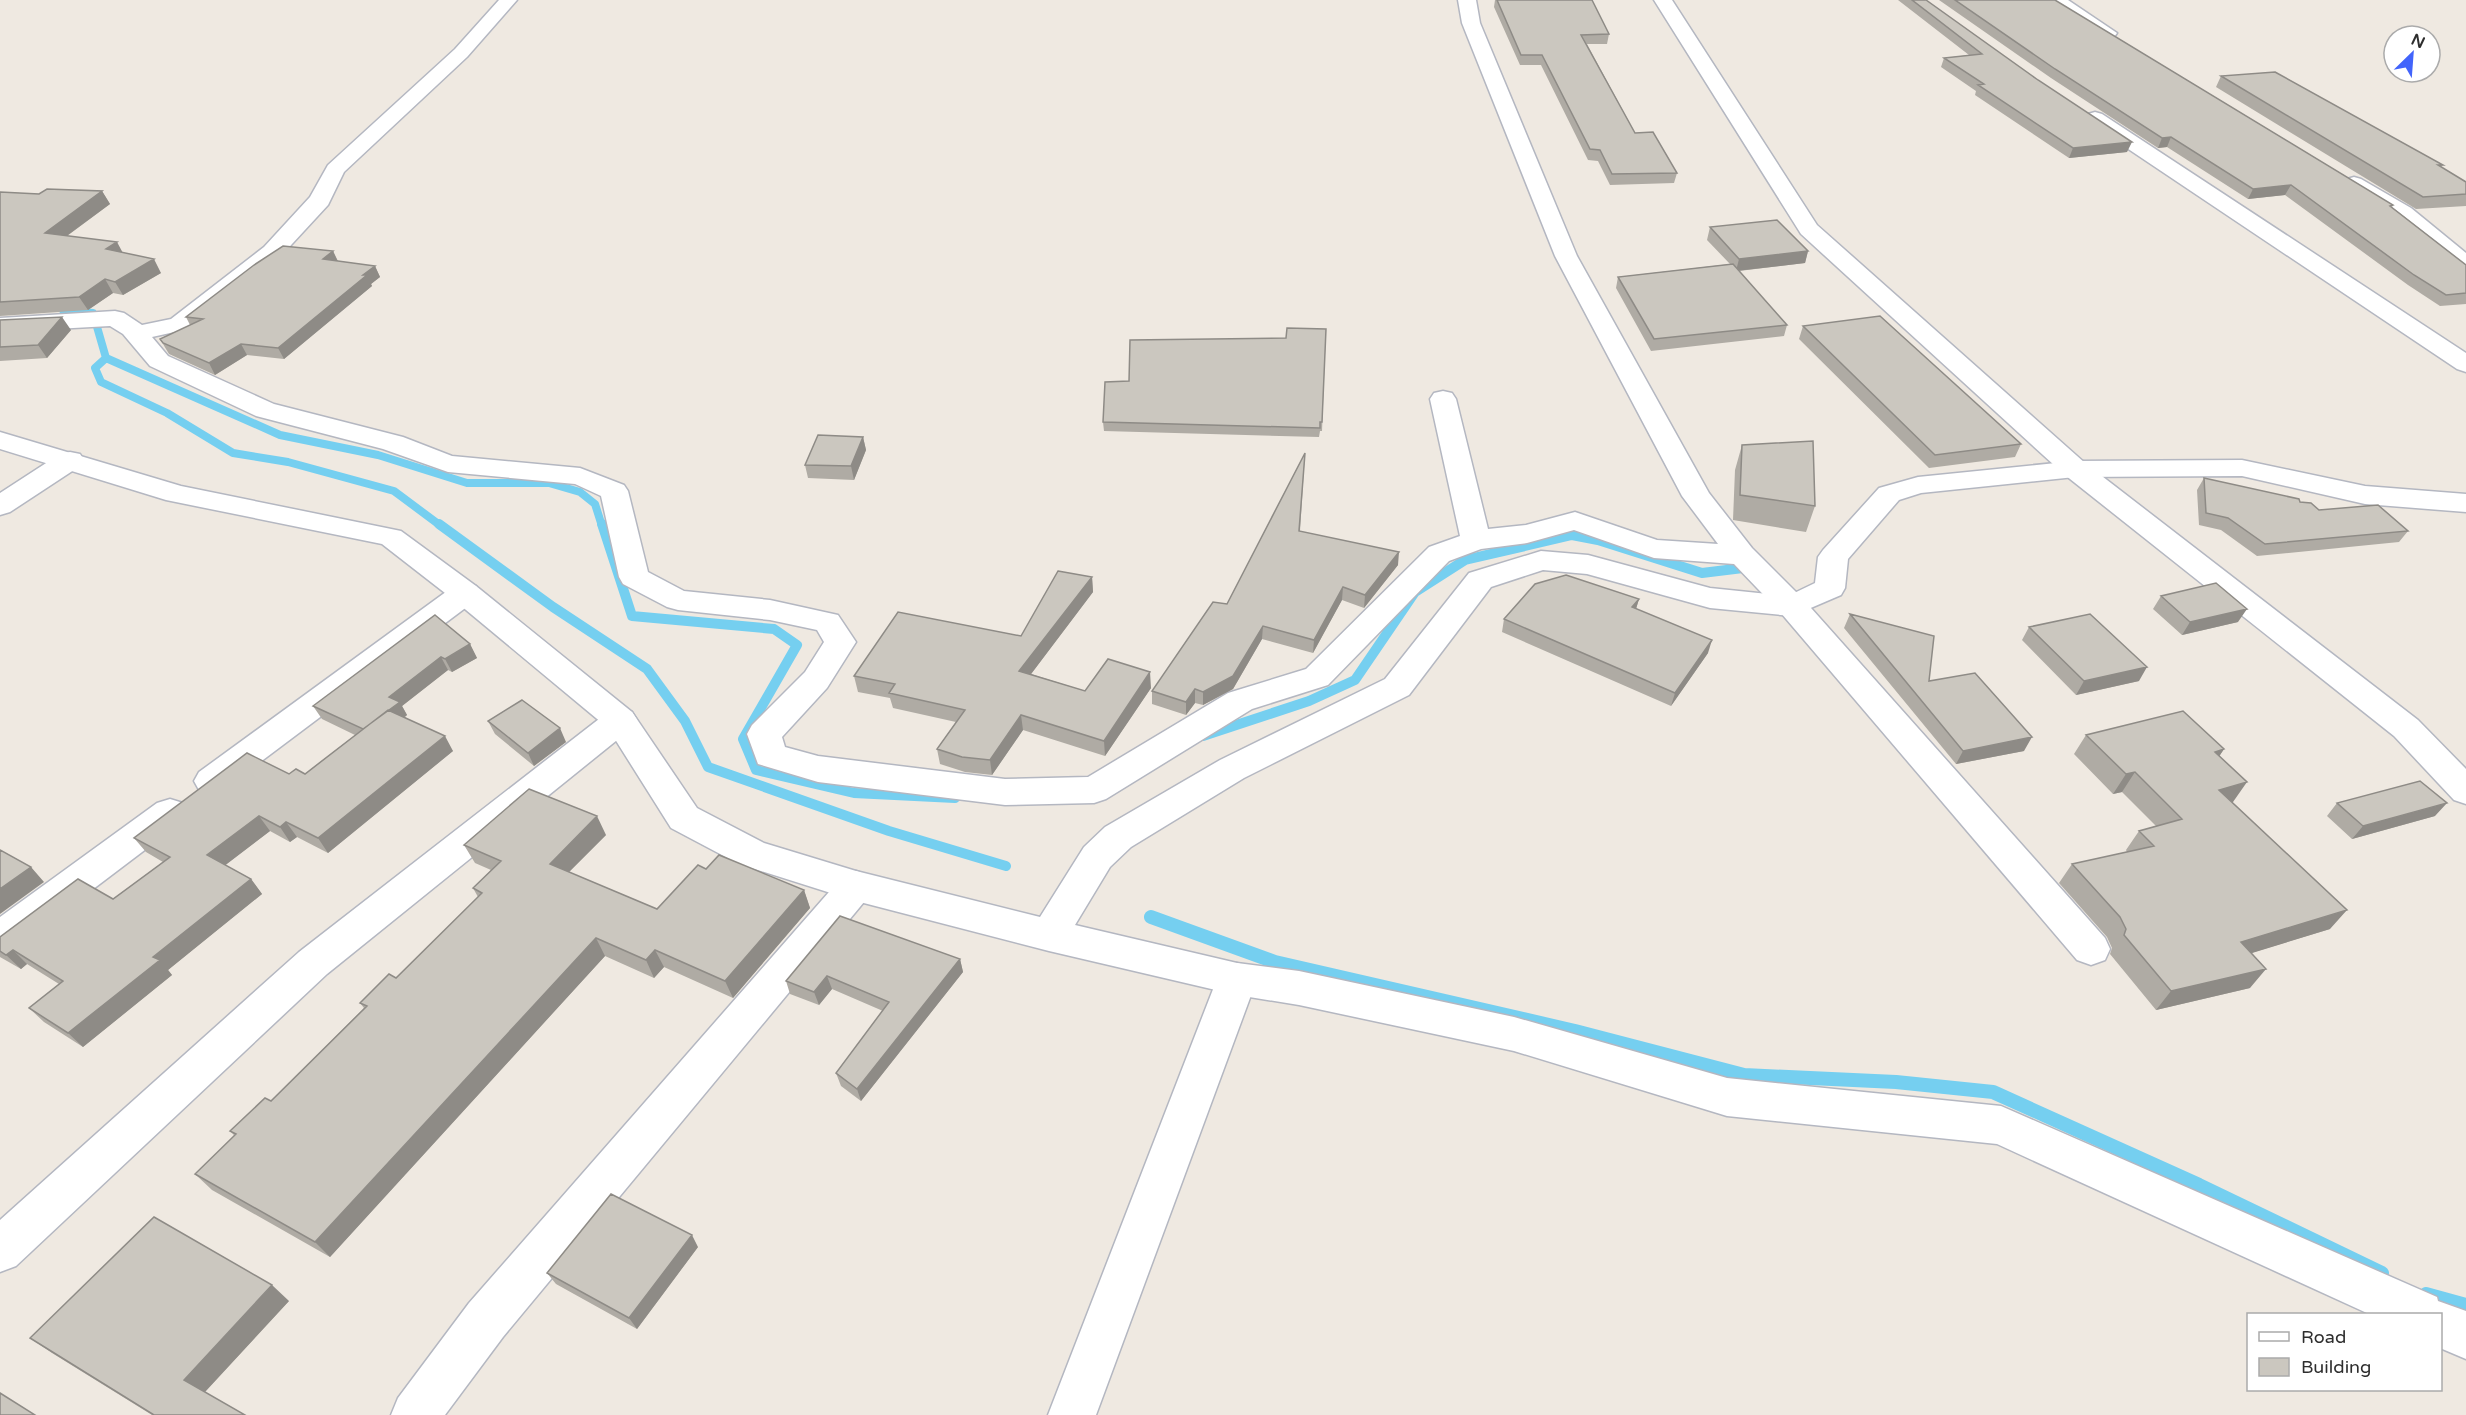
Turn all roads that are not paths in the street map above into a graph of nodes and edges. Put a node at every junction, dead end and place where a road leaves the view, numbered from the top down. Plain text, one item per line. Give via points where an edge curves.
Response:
1 (508, 0) edge
2 (1467, 0) edge
3 (1663, 0) edge
4 (2056, 0) edge
5 (2122, 42) edge
6 (2082, 110) edge
7 (2333, 170) edge
8 (2466, 266) edge
9 (0, 325) edge
10 (125, 326) junction
11 (2466, 363) edge
12 (1443, 399) dead end
13 (0, 440) edge
14 (70, 460) junction
15 (2075, 469) junction
16 (2466, 503) edge
17 (0, 506) edge
18 (1476, 540) junction
19 (1742, 555) junction
20 (465, 593) junction
21 (1792, 606) junction
22 (620, 720) junction
23 (2466, 791) edge
24 (856, 886) junction
25 (1049, 935) junction
26 (0, 938) edge
27 (2091, 949) dead end
28 (1238, 979) junction
29 (0, 1250) edge
30 (2418, 1313) edge
31 (2442, 1325) edge
32 (2466, 1335) edge
33 (415, 1415) edge
34 (1072, 1415) edge

1 - 10 street via 461,53 335,169 320,200 272,252 179,324
2 - 19 street via 1472,23 1566,256 1696,496
3 - 15 street via 1809,229
4 - 5 street
6 - 11 street
7 - 8 street via 2403,213
9 - 10 street via 60,320
10 - 18 street via 159,361 265,410 393,443 448,464 580,476 614,491 634,577 678,600 770,610 827,622 840,642 816,680 764,734 770,755 818,770 1005,792 1094,789 1240,701 1317,676 1439,554
12 - 18 street
13 - 14 street
14 - 17 street
14 - 20 street via 176,494 391,537
15 - 16 street via 2242,468 2365,495
15 - 21 street via 1918,485 1889,494 1833,557 1830,588
15 - 23 street via 2406,728
18 - 19 street via 1527,534 1575,521 1654,549
19 - 21 street
20 - 22 street
20 - 26 street
21 - 25 street via 1710,598 1588,565 1541,560 1480,580 1397,687 1232,770 1118,837 1097,857
21 - 27 street
22 - 24 street via 684,818 752,854
22 - 29 street via 313,963
24 - 25 street
24 - 33 street via 486,1320
25 - 28 street
28 - 30 street via 1299,988 1514,1034 1727,1096 2001,1125
28 - 34 street
31 - 32 street

